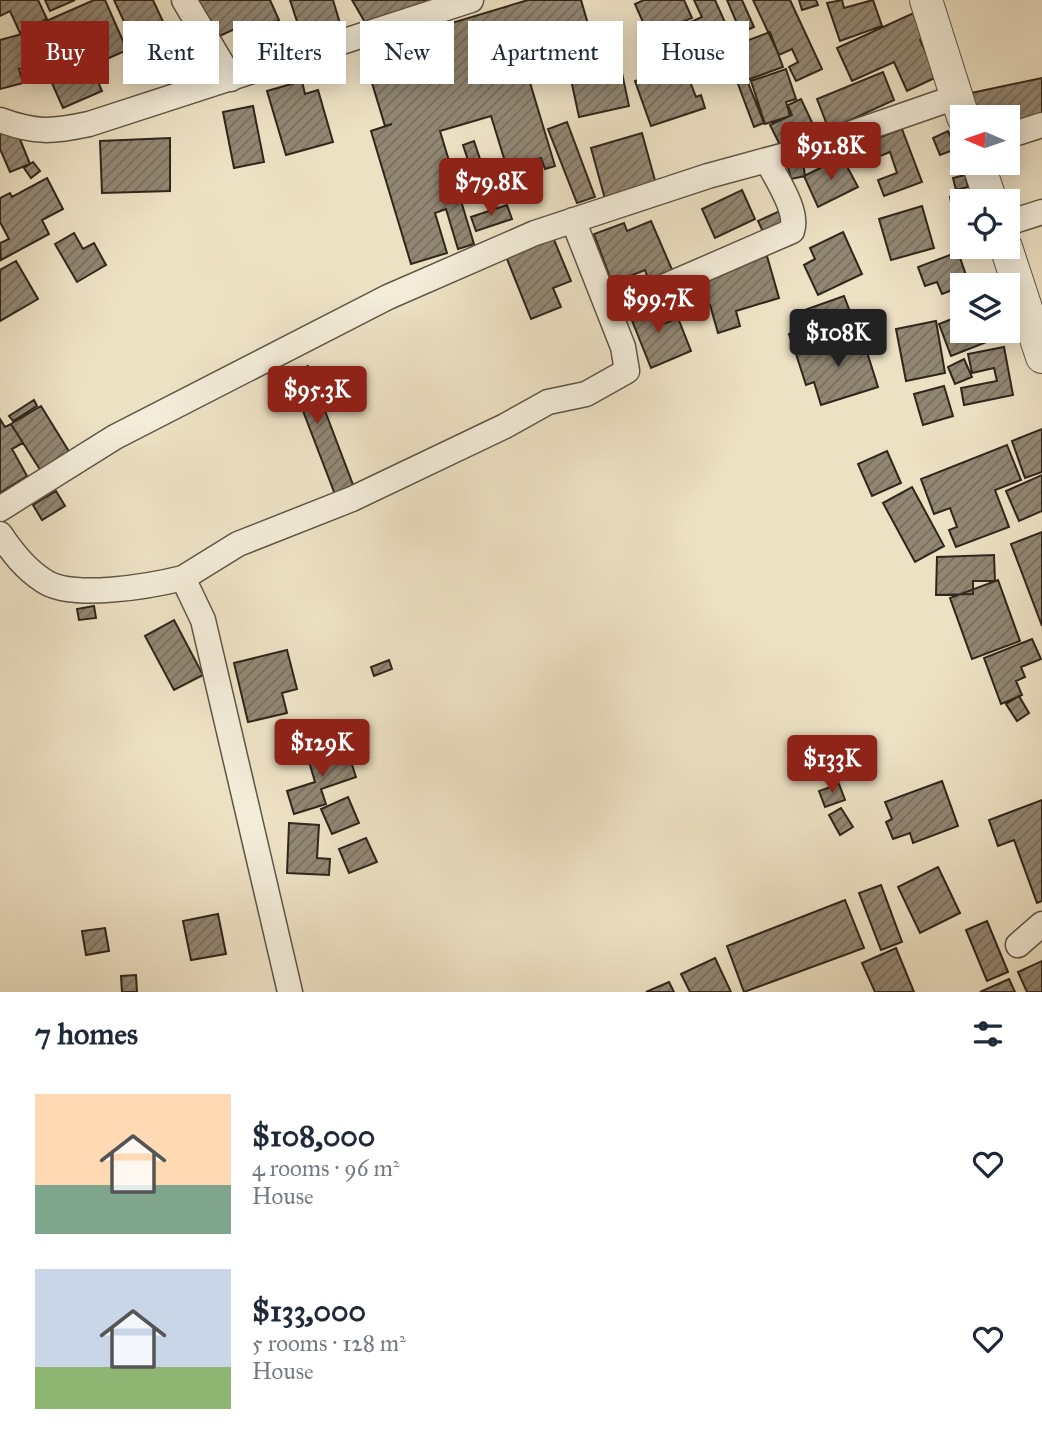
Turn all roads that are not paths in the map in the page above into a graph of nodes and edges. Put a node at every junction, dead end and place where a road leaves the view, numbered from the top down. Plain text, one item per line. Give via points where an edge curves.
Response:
1 (184, 0) edge
2 (471, 0) edge
3 (926, 0) edge
4 (231, 79) junction
5 (959, 105) edge
6 (950, 110) edge
7 (0, 120) edge
8 (1042, 125) edge
9 (1020, 132) edge
10 (767, 160) junction
11 (1042, 212) edge
12 (1020, 219) edge
13 (573, 220) junction
14 (1010, 259) edge
15 (661, 288) dead end
16 (1042, 357) edge
17 (0, 509) edge
18 (0, 534) edge
19 (183, 578) junction
20 (1042, 924) edge
21 (1018, 945) dead end
22 (290, 992) edge

1 - 4 street
2 - 4 street
3 - 5 street
4 - 7 street via 56,131 30,131
6 - 10 street
8 - 9 street
10 - 13 street
10 - 15 street via 795,223 792,231
11 - 12 street
13 - 17 street via 388,297 115,438
13 - 19 street via 623,347 627,371 586,394 548,402 352,499 239,544
14 - 16 street
18 - 19 street via 16,557 46,583 69,590 154,585
19 - 22 street via 203,620
20 - 21 street

